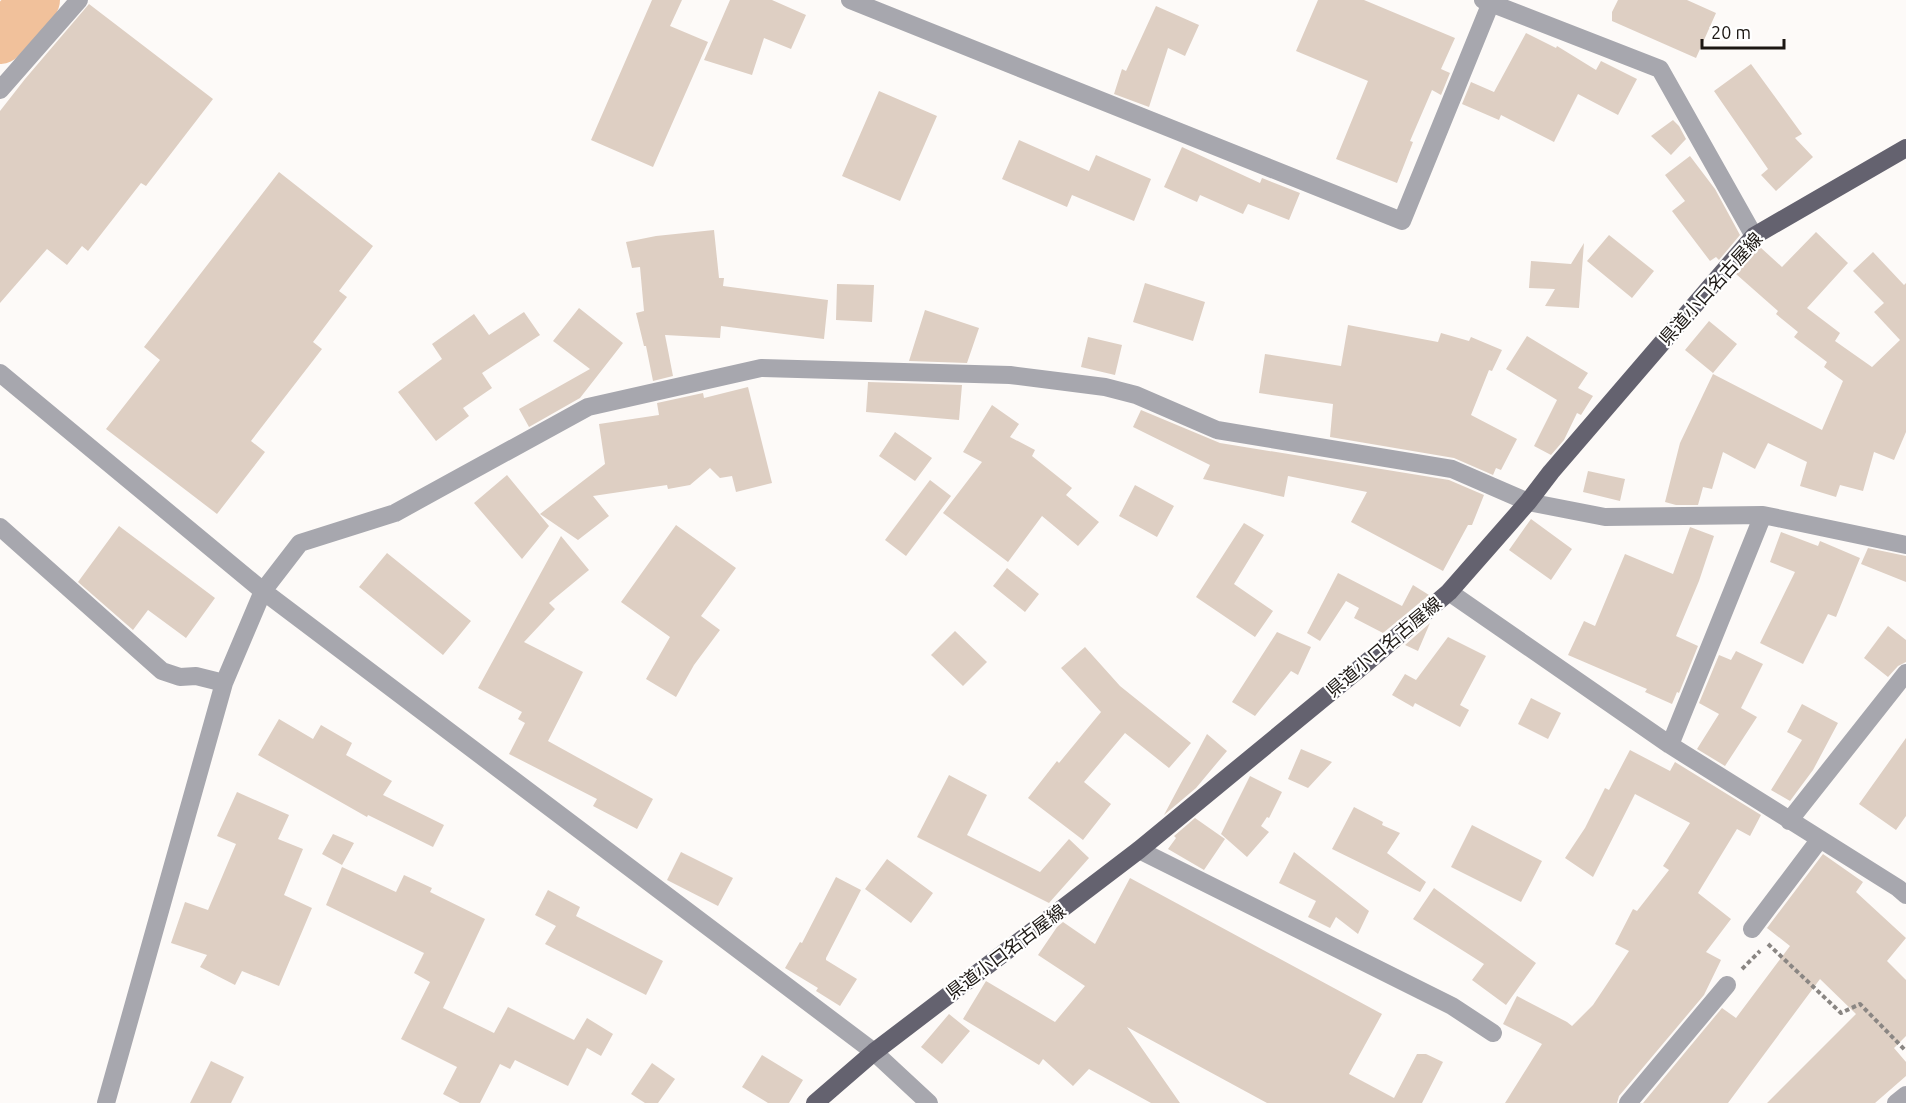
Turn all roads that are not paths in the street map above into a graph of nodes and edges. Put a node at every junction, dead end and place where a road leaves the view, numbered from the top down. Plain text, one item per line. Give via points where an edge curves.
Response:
1 (79, 0) edge
2 (850, 0) edge
3 (900, 0) edge
4 (1488, 1) edge
5 (893, 17) junction
6 (0, 90) edge
7 (1906, 148) edge
8 (1754, 236) junction
9 (0, 373) edge
10 (1528, 502) junction
11 (1763, 515) junction
12 (0, 527) edge
13 (1906, 545) edge
14 (263, 591) junction
15 (1449, 592) junction
16 (1906, 673) edge
17 (224, 683) junction
18 (1670, 745) junction
19 (1789, 821) junction
20 (1820, 839) junction
21 (1139, 850) junction
22 (1906, 895) edge
23 (1752, 929) dead end
24 (1727, 985) road end
25 (1493, 1033) dead end
26 (874, 1052) junction
27 (1906, 1095) edge
28 (106, 1103) edge
29 (815, 1103) edge
30 (929, 1103) edge
31 (1628, 1103) edge
32 (1896, 1103) edge

1 - 6 street
2 - 5 street
3 - 5 street
4 - 5 street via 1402,221
4 - 8 street via 1660,69
7 - 8 main road, 県道小口名古屋線
8 - 10 main road, 県道小口名古屋線
9 - 14 street
10 - 11 street via 1605,517
10 - 14 street via 1452,469 1217,430 1136,395 1105,387 1010,375 761,368 588,407 395,513 300,543
10 - 15 main road, 県道小口名古屋線
11 - 13 street
11 - 18 street
12 - 17 street via 162,671
14 - 17 street
14 - 26 street
15 - 18 street
15 - 21 main road, 県道小口名古屋線
16 - 19 street
17 - 28 street
18 - 19 street
19 - 20 street
20 - 22 street
20 - 23 street
21 - 25 street via 1452,1006
21 - 26 main road, 県道小口名古屋線
24 - 31 street
26 - 29 main road, 県道小口名古屋線
26 - 30 street
27 - 32 street

